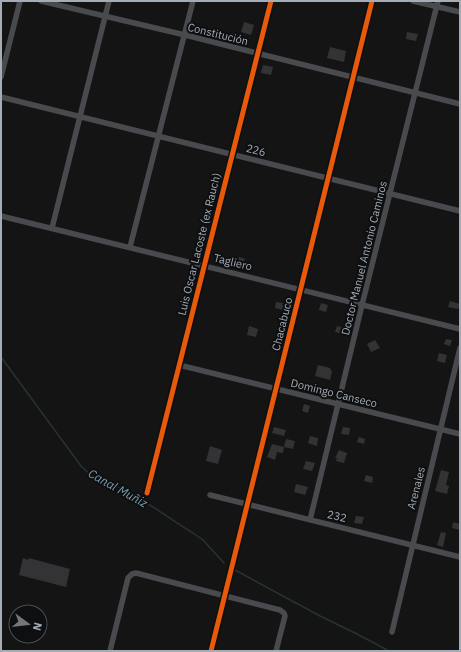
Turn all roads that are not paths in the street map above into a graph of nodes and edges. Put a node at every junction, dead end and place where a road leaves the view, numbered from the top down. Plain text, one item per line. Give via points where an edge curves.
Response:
1 (20, 1) edge
2 (41, 1) edge
3 (109, 1) edge
4 (193, 1) edge
5 (271, 1) edge
6 (372, 1) edge
7 (413, 1) edge
8 (438, 4) edge
9 (460, 12) edge
10 (105, 16) junction
11 (185, 35) junction
12 (258, 54) junction
13 (1, 77) edge
14 (353, 78) junction
15 (416, 93) junction
16 (1, 97) edge
17 (460, 104) edge
18 (80, 116) junction
19 (158, 136) junction
20 (232, 154) junction
21 (328, 178) junction
22 (390, 193) junction
23 (460, 211) edge
24 (1, 216) edge
25 (52, 228) junction
26 (130, 247) junction
27 (204, 265) junction
28 (301, 289) junction
29 (362, 305) junction
30 (460, 329) edge
31 (460, 348) edge
32 (179, 365) junction
33 (276, 389) junction
34 (338, 404) junction
35 (440, 429) junction
36 (460, 434) edge
37 (147, 493) dead end
38 (210, 495) dead end
39 (247, 504) junction
40 (310, 520) junction
41 (412, 545) junction
42 (460, 557) edge
43 (225, 596) junction
44 (392, 632) dead end
45 (110, 651) edge
46 (211, 651) edge
47 (276, 651) edge

1 - 13 street
2 - 10 street, Constitución
3 - 10 street
4 - 11 street
5 - 12 street, Luis Oscar Lacoste (ex Rauch)
6 - 14 street, Chacabuco
7 - 8 street
8 - 9 street
8 - 15 street, Doctor Manuel Antonio Caminos
10 - 11 street, Constitución
10 - 18 street
11 - 12 street, Constitución
11 - 19 street
12 - 14 street, Constitución
12 - 20 street, Luis Oscar Lacoste (ex Rauch)
14 - 15 street, Constitución
14 - 21 street, Chacabuco
15 - 17 street, Constitución
15 - 22 street, Doctor Manuel Antonio Caminos
16 - 18 street, 226
18 - 19 street, 226
18 - 25 street
19 - 20 street, 226
19 - 26 street
20 - 21 street, 226
20 - 27 street, Luis Oscar Lacoste (ex Rauch)
21 - 22 street, 226
21 - 28 street, Chacabuco
22 - 23 street, 226
22 - 29 street, Doctor Manuel Antonio Caminos
24 - 25 street, Tagliero
25 - 26 street, Tagliero
26 - 27 street, Tagliero
27 - 28 street, Tagliero
27 - 32 street, Luis Oscar Lacoste (ex Rauch)
28 - 29 street, Tagliero
28 - 33 street, Chacabuco
29 - 30 street, Tagliero
29 - 34 street, Doctor Manuel Antonio Caminos
31 - 35 street, Arenales
32 - 33 street, Domingo Canseco
32 - 37 street, Luis Oscar Lacoste (ex Rauch)
33 - 34 street, Domingo Canseco
33 - 39 street, Chacabuco
34 - 35 street, Domingo Canseco
34 - 40 street, Doctor Manuel Antonio Caminos
35 - 36 street, Domingo Canseco
35 - 41 street, Arenales
38 - 39 street, 232
39 - 40 street, 232
39 - 43 street, Chacabuco
40 - 41 street, 232
41 - 42 street, 232
41 - 44 street, Arenales
43 - 45 street via 132,574 128,578
43 - 46 street, Chacabuco
43 - 47 street via 284,613

